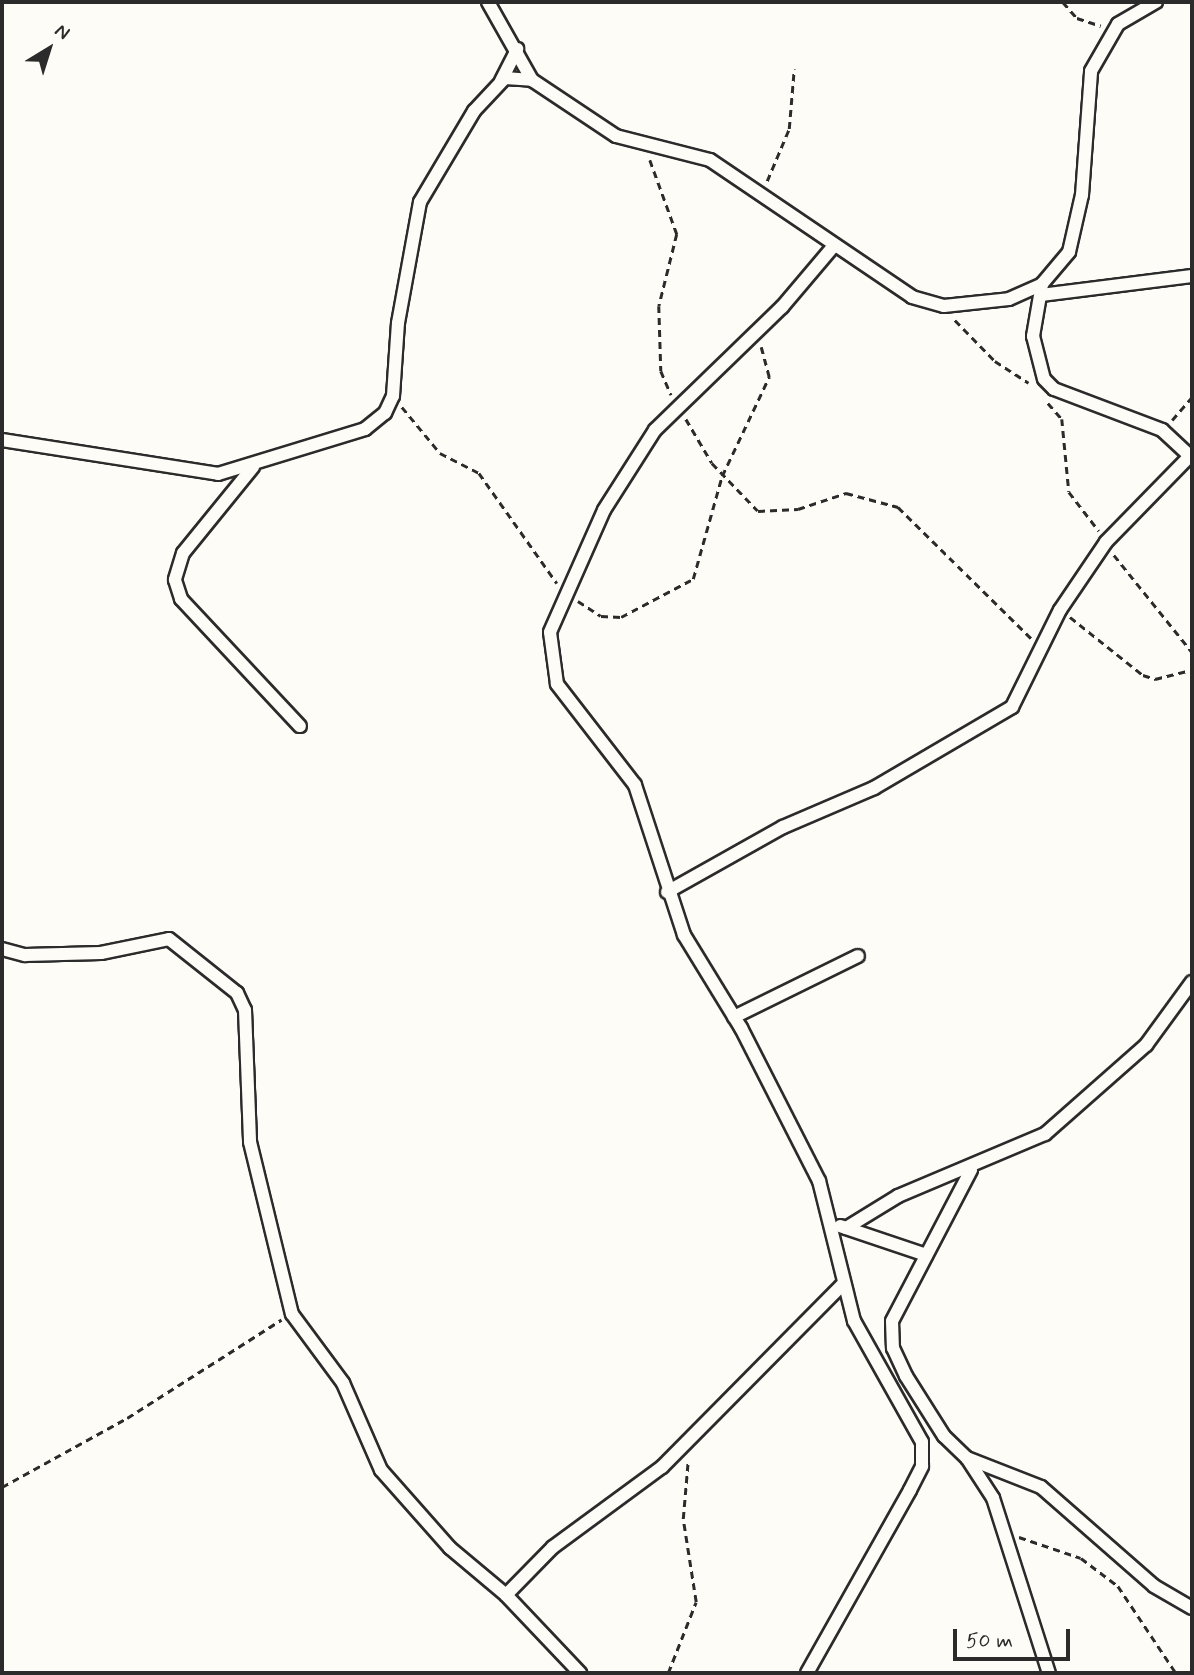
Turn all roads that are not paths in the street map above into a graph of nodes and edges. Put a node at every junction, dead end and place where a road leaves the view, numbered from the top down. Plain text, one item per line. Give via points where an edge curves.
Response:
1 (488, 2) edge
2 (1156, 2) edge
3 (517, 49) junction
4 (531, 80) junction
5 (501, 81) junction
6 (832, 248) junction
7 (1192, 276) edge
8 (1042, 290) junction
9 (2, 440) edge
10 (1191, 456) edge
11 (253, 467) junction
12 (300, 726) dead end
13 (667, 892) junction
14 (2, 948) edge
15 (858, 956) dead end
16 (1192, 982) edge
17 (734, 1017) junction
18 (971, 1170) junction
19 (840, 1225) junction
20 (926, 1255) junction
21 (842, 1285) junction
22 (967, 1458) junction
23 (506, 1595) junction
24 (1192, 1608) edge
25 (580, 1673) edge
26 (807, 1673) edge
27 (1049, 1673) edge

1 - 3 street
2 - 8 street via 1118,24 1091,71 1076,231 1069,252
3 - 4 street
3 - 5 street
4 - 5 street
4 - 6 street via 616,136 710,160
5 - 11 street via 474,111 420,202 398,323 393,396 385,412 365,429
6 - 8 street via 912,297 944,306 1009,299
6 - 13 street via 755,335 677,403 604,510 564,590 550,632 557,684 635,785
7 - 8 street
8 - 10 street via 1033,336 1044,379 1054,389 1162,430
9 - 11 street via 199,472
10 - 13 street via 1106,542 1040,645 1026,687 985,725
11 - 12 street via 183,553 175,580 181,599
13 - 17 street via 684,935
14 - 23 street via 25,955 92,954 169,939 236,993 244,1010 250,1142 292,1314 343,1382 381,1470 473,1570
15 - 17 street
16 - 18 street via 1146,1045 1088,1102 1045,1135
17 - 19 street
18 - 19 street via 898,1196
18 - 20 street
19 - 20 street
19 - 21 street
20 - 22 street via 901,1296 893,1348 944,1436
21 - 23 street via 691,1440 553,1547
21 - 26 street via 872,1355 918,1427 922,1466
22 - 24 street via 1050,1492 1137,1572
22 - 27 street via 1006,1533
23 - 25 street

